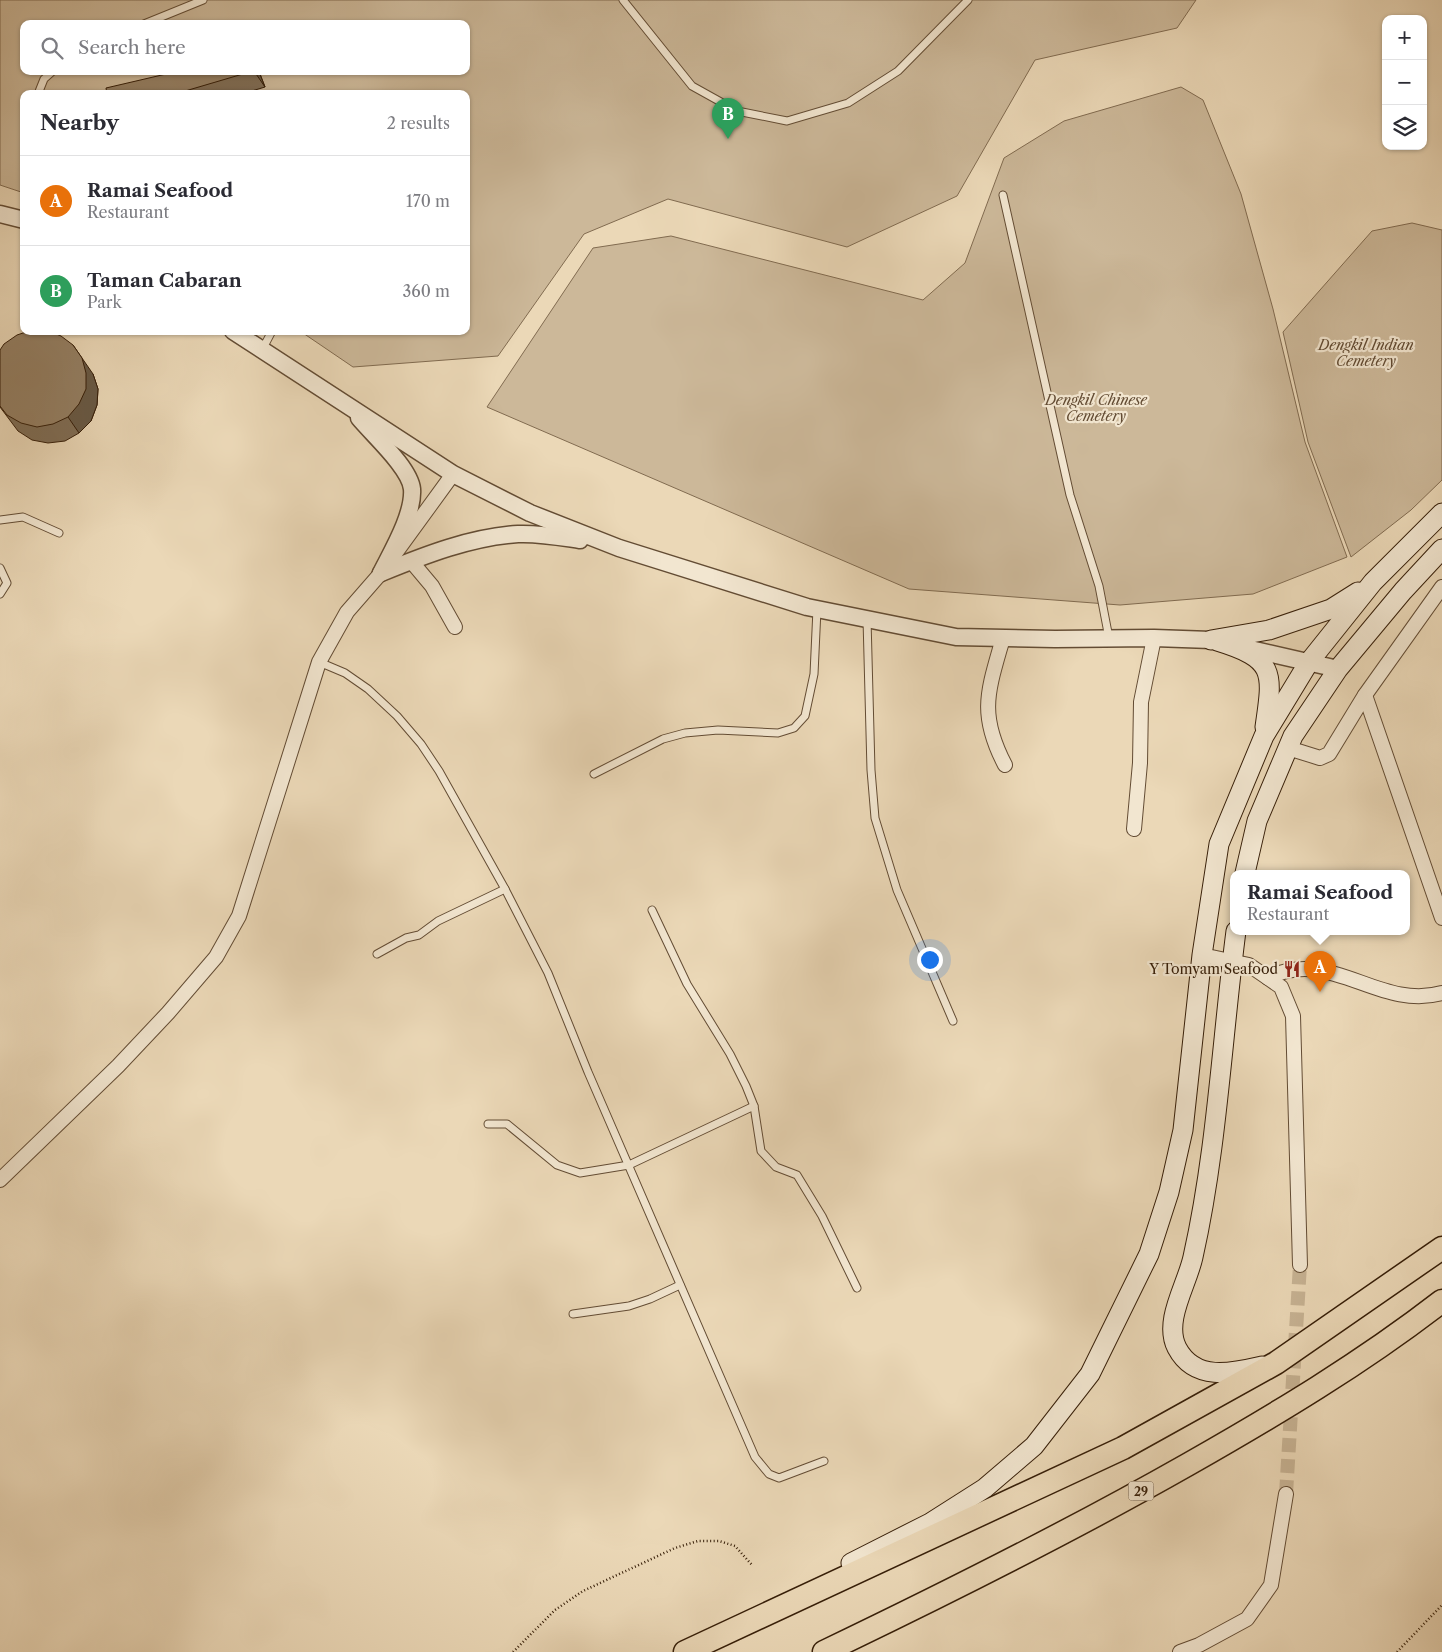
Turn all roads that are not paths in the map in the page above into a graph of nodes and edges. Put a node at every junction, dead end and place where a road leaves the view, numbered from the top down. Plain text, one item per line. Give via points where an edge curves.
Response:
1 (203, 0) edge
2 (623, 0) edge
3 (968, 0) edge
4 (154, 20) edge
5 (49, 75) edge
6 (40, 90) edge
7 (1003, 195) dead end
8 (0, 214) edge
9 (20, 219) edge
10 (239, 335) edge
11 (270, 335) edge
12 (262, 350) junction
13 (348, 405) junction
14 (453, 474) junction
15 (1442, 513) edge
16 (0, 520) edge
17 (59, 533) dead end
18 (619, 548) junction
19 (1442, 549) edge
20 (411, 561) junction
21 (0, 568) edge
22 (381, 573) junction
23 (1373, 582) junction
24 (1442, 587) edge
25 (0, 594) edge
26 (817, 609) junction
27 (867, 619) junction
28 (455, 627) dead end
29 (1003, 638) junction
30 (1109, 638) junction
31 (1154, 638) junction
32 (1211, 640) junction
33 (319, 662) junction
34 (1309, 662) junction
35 (1338, 669) junction
36 (1365, 695) junction
37 (1264, 736) junction
38 (1288, 748) junction
39 (1005, 765) dead end
40 (594, 774) dead end
41 (1134, 829) dead end
42 (1246, 870) edge
43 (505, 889) junction
44 (652, 910) dead end
45 (1442, 918) edge
46 (1235, 935) edge
47 (377, 954) dead end
48 (1202, 955) junction
49 (1232, 961) junction
50 (1268, 978) junction
51 (1442, 993) edge
52 (953, 1021) dead end
53 (754, 1106) junction
54 (488, 1124) dead end
55 (629, 1165) junction
56 (0, 1180) edge
57 (1442, 1248) edge
58 (1300, 1265) tunnel mouth
59 (680, 1284) junction
60 (857, 1288) dead end
61 (1442, 1301) edge
62 (573, 1314) dead end
63 (1276, 1362) junction
64 (824, 1461) dead end
65 (1286, 1494) tunnel mouth
66 (678, 1652) edge
67 (685, 1652) edge
68 (824, 1652) edge
69 (1180, 1652) edge

1 - 4 lane
2 - 3 lane via 692,86 737,111 787,121 848,103 898,71
5 - 6 lane
7 - 30 lane via 1070,495 1099,586
8 - 9 street
10 - 12 street
11 - 12 lane
12 - 13 street
13 - 14 street
13 - 22 street via 404,470 412,489 408,513
14 - 18 street via 530,513
14 - 22 street
15 - 23 main road
16 - 17 lane via 23,517
18 - 20 street via 552,536 519,534 452,547
18 - 26 street
19 - 35 main road
20 - 22 street
20 - 28 street via 432,586
21 - 25 lane via 7,583
22 - 33 street via 347,612
23 - 32 main road via 1332,609 1269,630
23 - 34 main road
24 - 36 street
26 - 27 street
26 - 40 lane via 814,674 805,716 794,728 778,733 718,730 685,733 663,739
27 - 29 street via 956,636
27 - 52 lane via 875,818 898,890
29 - 30 street
29 - 39 street via 987,699 990,730
30 - 31 street
31 - 32 street
31 - 41 street via 1141,702
32 - 34 street
32 - 37 main road via 1244,649 1268,673 1271,685
33 - 43 lane via 345,673 368,689 421,744
33 - 56 street via 239,916 216,957 118,1066
34 - 35 street
34 - 37 main road
35 - 38 main road
36 - 38 street via 1329,754 1320,758
36 - 45 street
37 - 48 main road via 1219,844
38 - 42 main road via 1257,822
43 - 47 lane
43 - 55 lane via 548,973
44 - 53 lane via 687,984 730,1054
46 - 49 main road
48 - 49 street
48 - 66 main road via 1182,1130 1169,1192 1149,1254 1090,1374 1034,1446 986,1488 930,1523
49 - 50 street via 1248,965
49 - 63 main road via 1210,1160 1193,1258 1172,1328 1178,1349 1188,1362 1201,1370 1216,1374 1235,1372
50 - 51 street via 1283,971 1321,968 1404,995
50 - 58 street via 1281,987 1293,1016
53 - 55 lane
53 - 60 lane via 761,1151 776,1166 797,1175 822,1216
54 - 55 lane via 507,1124 557,1165 580,1173
55 - 59 lane
57 - 63 highway
59 - 62 lane via 629,1306
59 - 64 lane via 755,1456 769,1474 780,1478
61 - 68 highway, 29 via 1387,1343 1238,1436 1094,1517
63 - 67 highway via 1123,1448
65 - 69 street via 1271,1585 1247,1619 1200,1645

